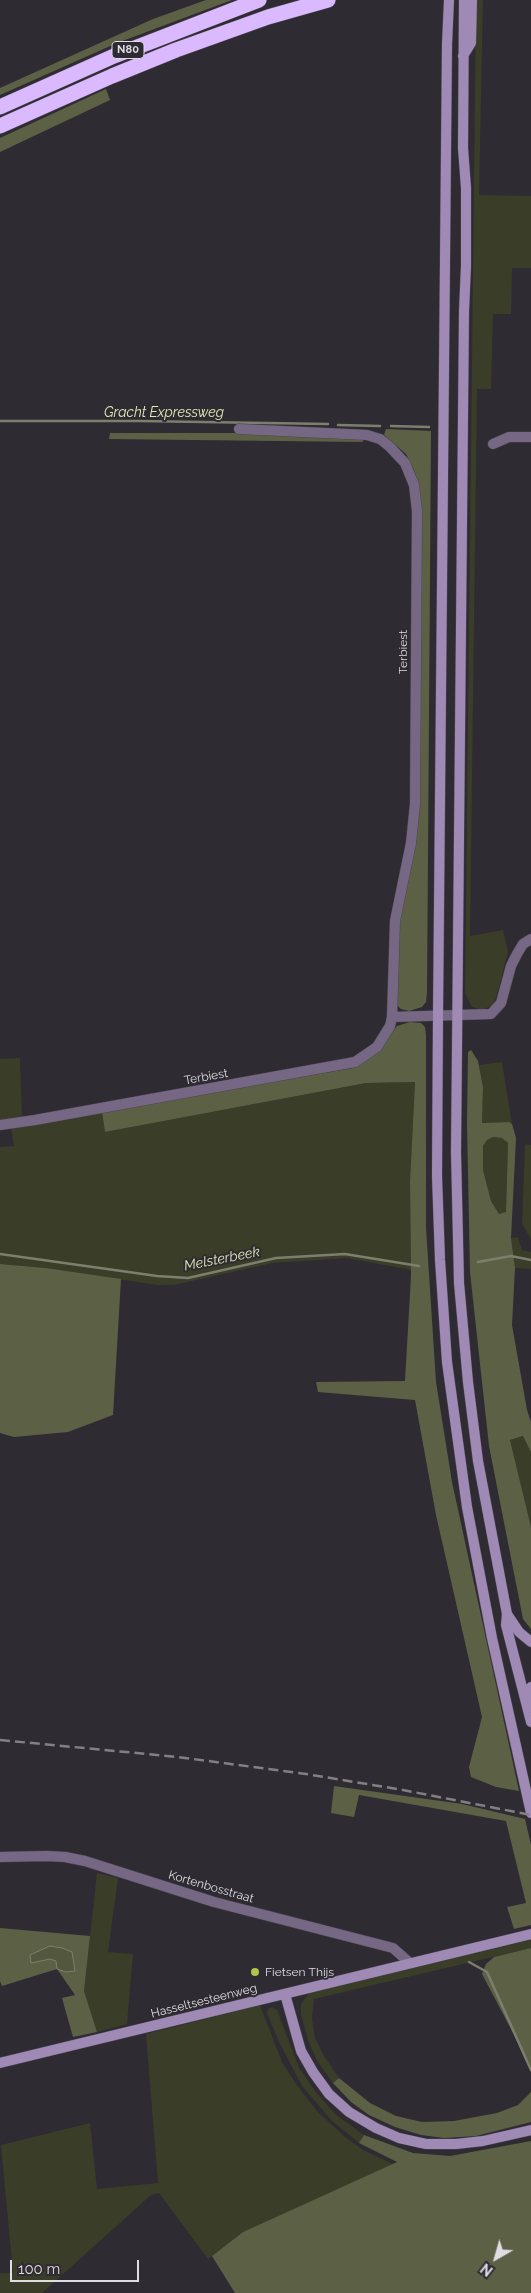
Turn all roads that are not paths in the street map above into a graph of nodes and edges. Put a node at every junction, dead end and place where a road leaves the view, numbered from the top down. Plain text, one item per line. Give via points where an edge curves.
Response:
1 (260, 0) edge
2 (328, 0) edge
3 (443, 0) edge
4 (450, 0) edge
5 (464, 0) edge
6 (472, 0) edge
7 (448, 26) junction
8 (463, 56) junction
9 (0, 107) edge
10 (0, 126) edge
11 (239, 429) dead end
12 (531, 437) edge
13 (494, 444) dead end
14 (531, 939) edge
15 (438, 1015) junction
16 (458, 1015) junction
17 (392, 1017) junction
18 (0, 1125) edge
19 (507, 1614) junction
20 (531, 1642) edge
21 (531, 1687) edge
22 (530, 1717) edge
23 (531, 1813) edge
24 (0, 1858) edge
25 (531, 1934) edge
26 (410, 1963) junction
27 (286, 1994) junction
28 (0, 2063) edge
29 (531, 2130) edge

1 - 9 highway, N80 via 114,56
2 - 10 highway, N80 via 268,17 176,50
3 - 7 main road
4 - 7 main road
5 - 8 main road
6 - 8 main road via 471,43
7 - 15 main road
8 - 16 main road via 466,198
11 - 17 street, Terbiest via 349,434 380,439 405,463 414,486 417,511 416,804 395,921
12 - 13 street via 508,437
14 - 16 street via 517,954 498,1007 491,1014
15 - 16 street
15 - 17 street
15 - 23 main road via 437,1176 447,1362 467,1506
16 - 19 main road via 456,1152 459,1283 478,1461
17 - 18 street, Terbiest via 377,1046 355,1062
19 - 20 main road via 519,1632
19 - 22 main road via 506,1625
21 - 22 main road
24 - 26 street, Kortenbosstraat via 56,1856 85,1861 214,1902 393,1948
25 - 26 main road, Hasseltsesteenweg
26 - 27 main road, Hasseltsesteenweg
27 - 28 main road, Hasseltsesteenweg
27 - 29 main road via 301,2051 313,2072 329,2094 349,2112 376,2128 399,2138 426,2144 483,2141

